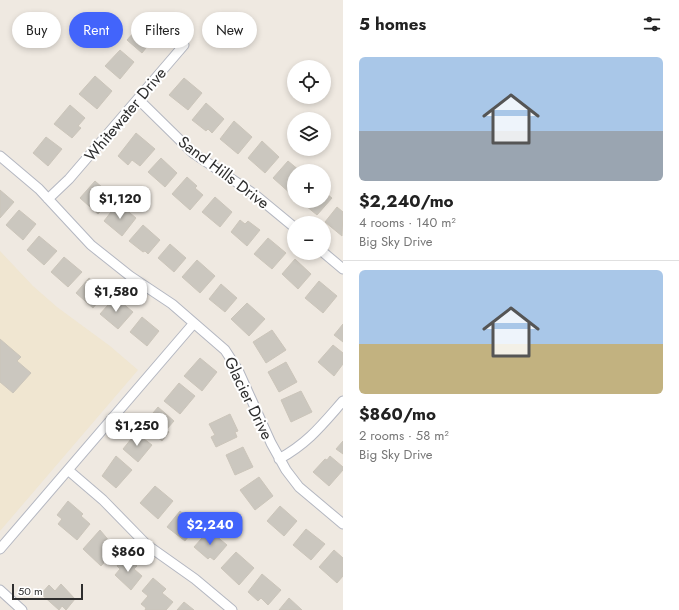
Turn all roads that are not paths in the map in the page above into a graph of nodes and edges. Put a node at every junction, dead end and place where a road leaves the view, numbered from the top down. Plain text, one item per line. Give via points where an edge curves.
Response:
1 (181, 48) edge
2 (138, 99) junction
3 (0, 156) edge
4 (48, 199) junction
5 (287, 221) edge
6 (331, 259) edge
7 (343, 269) edge
8 (194, 322) junction
9 (343, 401) edge
10 (279, 459) junction
11 (68, 470) junction
12 (343, 524) edge
13 (0, 549) edge
14 (0, 590) edge
15 (22, 610) edge
16 (232, 610) edge

1 - 2 street, Whitewater Drive
2 - 4 street, Whitewater Drive via 69,179
2 - 5 street, Sand Hills Drive via 193,153 259,198
3 - 4 street, Glacier Drive
4 - 8 street, Glacier Drive via 91,245
6 - 7 street
8 - 10 street, Glacier Drive via 220,345 234,362
8 - 11 street
9 - 10 street via 314,435
10 - 12 street, Glacier Drive via 299,487
11 - 13 street
11 - 16 street via 104,500 147,545 195,579
14 - 15 street

